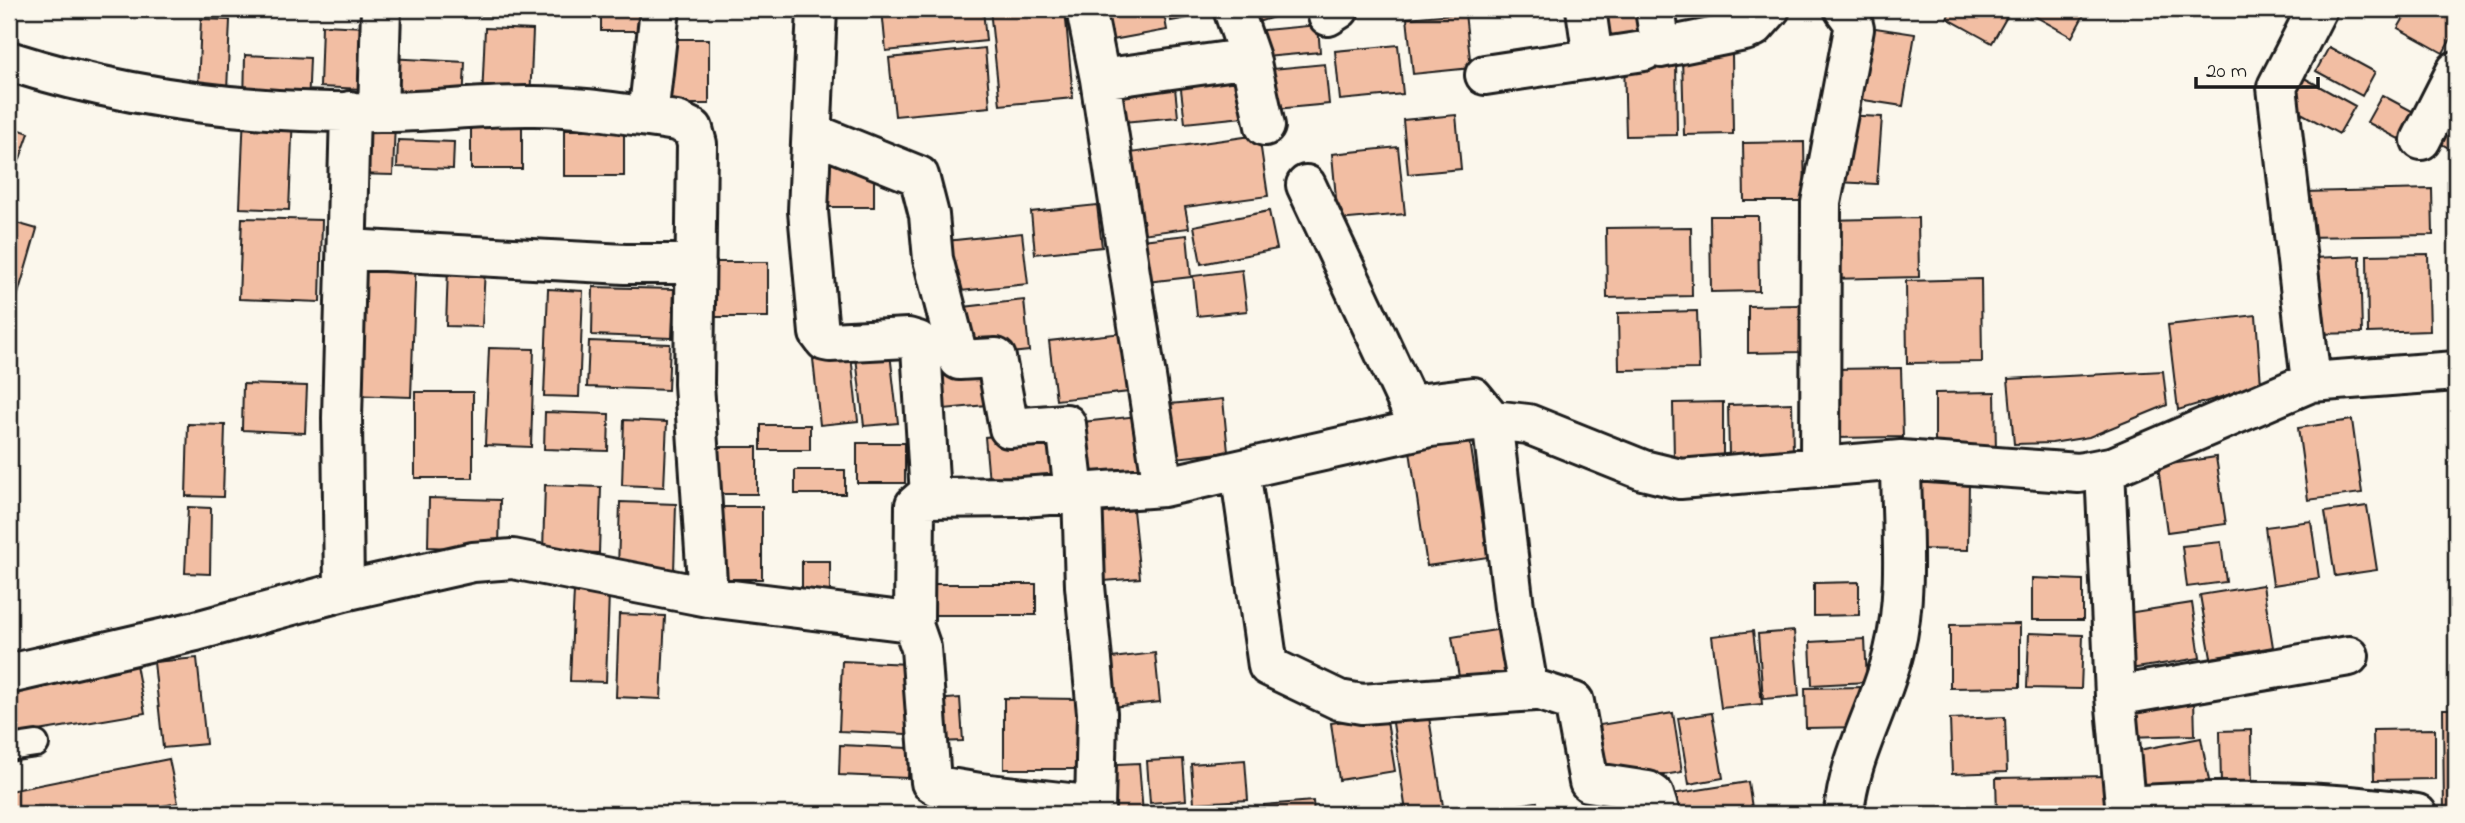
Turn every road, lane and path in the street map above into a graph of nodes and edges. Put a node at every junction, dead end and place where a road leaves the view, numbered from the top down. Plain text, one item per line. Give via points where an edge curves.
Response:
1 (381, 9) edge
2 (660, 9) edge
3 (817, 9) edge
4 (1086, 9) edge
5 (1233, 9) edge
6 (1586, 9) edge
7 (1655, 9) edge
8 (1770, 9) edge
9 (1844, 9) edge
10 (2317, 9) edge
11 (1644, 51) dead end
12 (1250, 58) junction
13 (1593, 58) junction
14 (9, 61) edge
15 (2456, 71) edge
16 (1485, 75) dead end
17 (1101, 79) junction
18 (364, 112) junction
19 (648, 117) junction
20 (1265, 126) dead end
21 (811, 133) junction
22 (2421, 140) dead end
23 (1306, 185) dead end
24 (347, 249) junction
25 (696, 264) junction
26 (2456, 371) edge
27 (2311, 382) junction
28 (1492, 420) junction
29 (1901, 460) junction
30 (1820, 466) junction
31 (2105, 468) junction
32 (1240, 471) junction
33 (1163, 487) junction
34 (1078, 492) junction
35 (930, 496) junction
36 (344, 591) junction
37 (708, 597) junction
38 (912, 622) junction
39 (2349, 656) dead end
40 (9, 674) edge
41 (1534, 691) junction
42 (2115, 696) junction
43 (36, 744) dead end
44 (9, 748) edge
45 (980, 803) edge
46 (2223, 807) edge
47 (2126, 810) edge
48 (2364, 810) edge
49 (1095, 812) edge
50 (1660, 814) edge
51 (1844, 814) edge
52 (2417, 814) edge

1 - 18 street
2 - 19 street
3 - 21 street
4 - 17 street
5 - 12 street
6 - 13 street
7 - 8 street via 1661,48 1745,31
9 - 30 street via 1853,29 1821,214
10 - 27 street via 2277,87
11 - 13 street
12 - 17 street
12 - 20 street
13 - 16 street
14 - 18 street via 128,93 240,107
15 - 22 street
17 - 33 street
18 - 19 street via 534,106
18 - 24 street
19 - 25 street via 677,121 693,130 697,144
21 - 34 street via 919,176 933,259 959,360 996,358 1009,428 1066,424
21 - 35 street via 808,211 819,333 830,342 918,341
23 - 28 street via 1409,405 1473,397
24 - 25 street
24 - 36 street via 342,418
25 - 37 street via 694,384
26 - 27 street
27 - 31 street
28 - 30 street via 1528,424 1643,470 1680,479
28 - 32 street via 1430,427
28 - 41 street via 1525,680
29 - 30 street
29 - 31 street via 2079,473
29 - 51 street via 1899,628 1887,681 1847,788
31 - 42 street
32 - 33 street
32 - 41 street via 1268,666 1339,700 1362,704
33 - 34 street
34 - 35 street
34 - 49 street via 1097,713
35 - 38 street via 915,505
36 - 37 street via 473,562 513,559
36 - 40 street
37 - 38 street
38 - 45 street via 921,648 931,782
39 - 42 street
41 - 50 street via 1574,702 1589,782 1648,790 1654,794
42 - 47 street
43 - 44 lane
45 - 49 street via 1087,805
46 - 47 street
46 - 48 street
48 - 52 street

